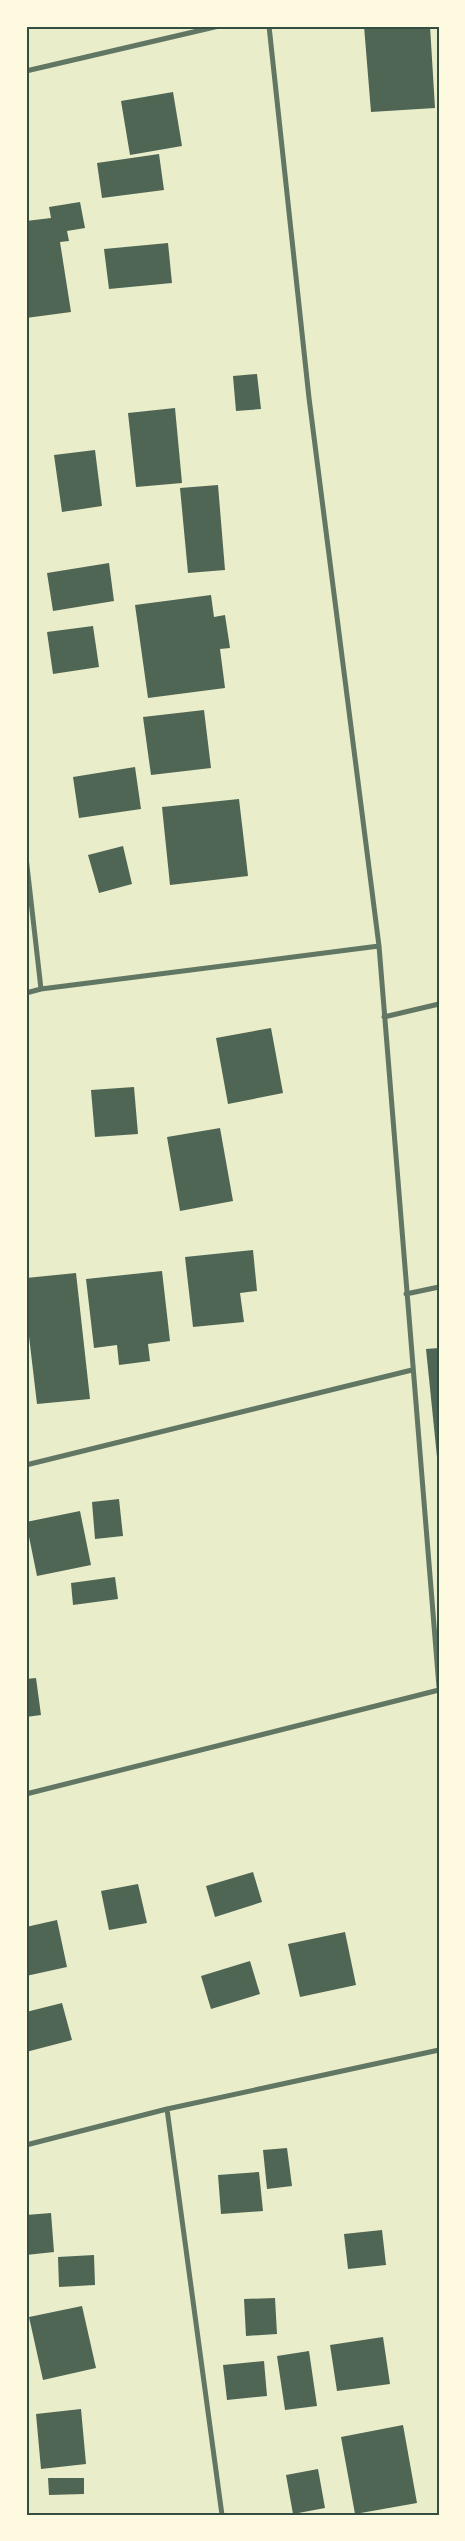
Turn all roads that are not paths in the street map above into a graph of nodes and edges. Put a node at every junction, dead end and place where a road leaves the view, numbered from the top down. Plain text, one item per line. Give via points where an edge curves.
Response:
1 (219, 26) edge
2 (269, 26) edge
3 (26, 71) edge
4 (26, 857) edge
5 (379, 946) junction
6 (41, 989) junction
7 (26, 993) edge
8 (439, 1004) edge
9 (384, 1017) junction
10 (439, 1286) edge
11 (406, 1294) junction
12 (412, 1370) junction
13 (26, 1465) edge
14 (439, 1688) edge
15 (26, 1794) edge
16 (439, 2050) edge
17 (167, 2109) junction
18 (26, 2145) edge
19 (222, 2515) edge

1 - 3 street
2 - 5 street via 309,398
4 - 6 street
5 - 6 street
5 - 9 street
6 - 7 street
8 - 9 street
9 - 11 street
10 - 11 street
11 - 12 street
12 - 13 street
12 - 14 street
14 - 15 street
16 - 17 street
17 - 18 street
17 - 19 street

